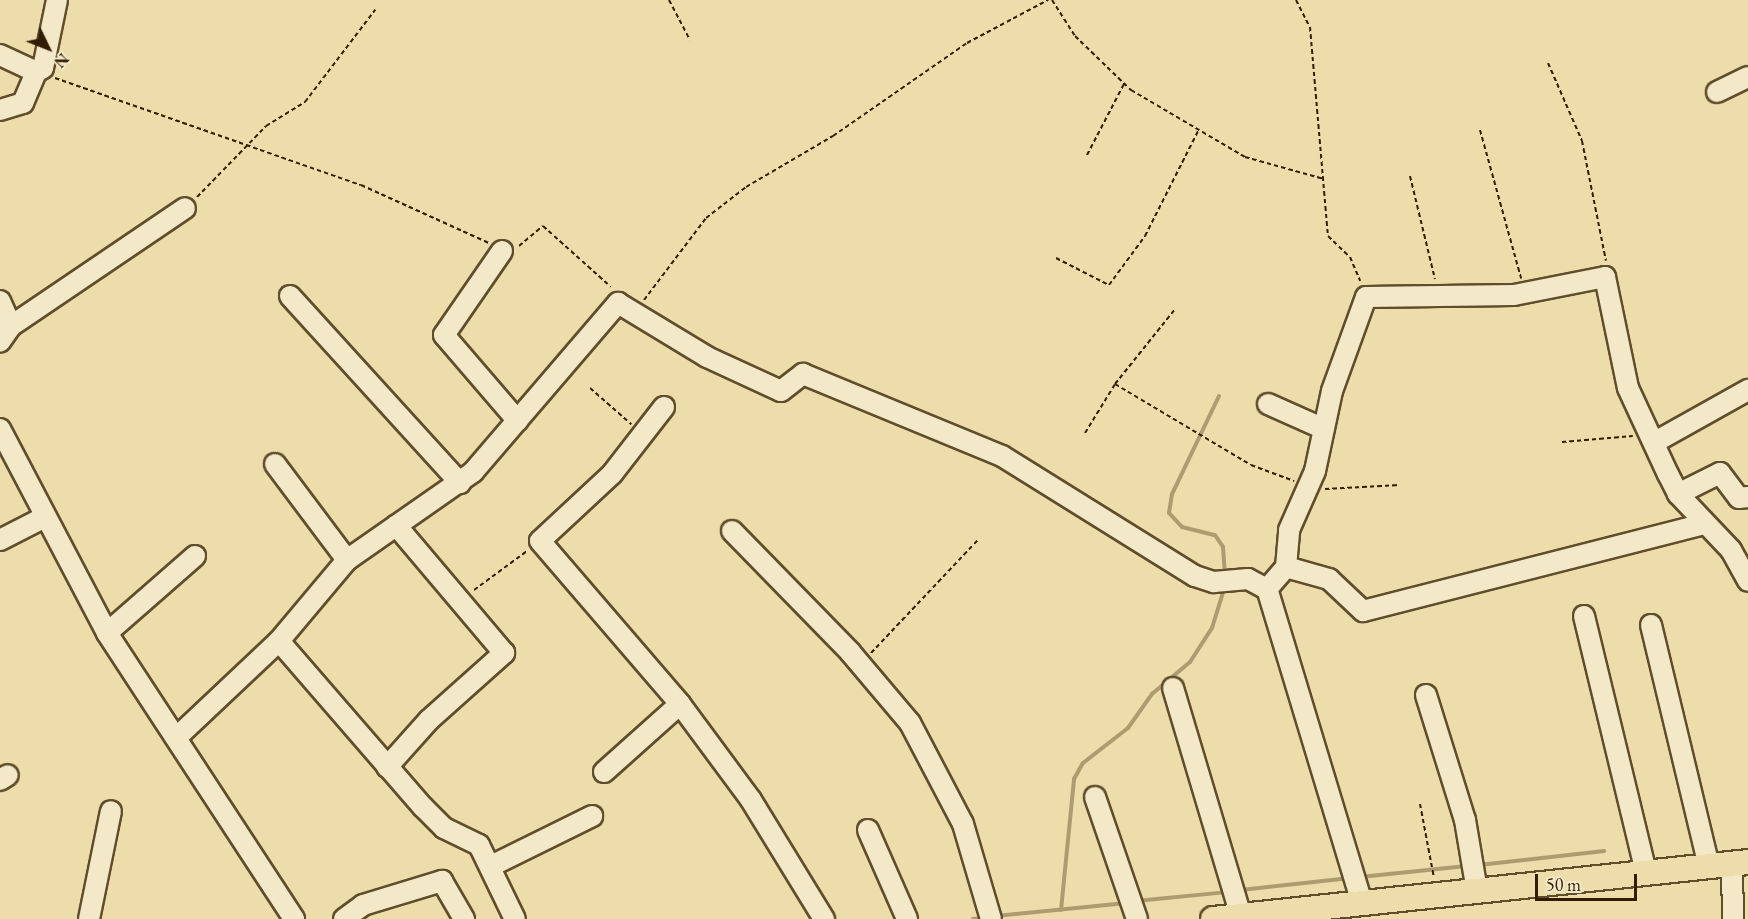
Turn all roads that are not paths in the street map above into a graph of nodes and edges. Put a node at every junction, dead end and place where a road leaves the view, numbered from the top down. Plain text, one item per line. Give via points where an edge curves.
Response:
1 (57, 0) edge
2 (0, 54) edge
3 (40, 70) junction
4 (1748, 77) edge
5 (1717, 92) dead end
6 (0, 110) edge
7 (185, 208) road end
8 (502, 252) road end
9 (290, 296) dead end
10 (0, 301) edge
11 (5, 334) edge
12 (1748, 390) edge
13 (1268, 404) dead end
14 (664, 407) dead end
15 (518, 421) junction
16 (0, 429) edge
17 (1324, 429) junction
18 (1653, 438) junction
19 (275, 464) dead end
20 (460, 483) junction
21 (1678, 494) junction
22 (1748, 496) edge
23 (45, 517) junction
24 (1704, 524) junction
25 (396, 525) junction
26 (732, 531) dead end
27 (0, 540) edge
28 (195, 556) dead end
29 (347, 560) junction
30 (1286, 567) junction
31 (1748, 581) edge
32 (1267, 589) junction
33 (1584, 616) dead end
34 (1651, 625) dead end
35 (107, 633) junction
36 (279, 641) junction
37 (1173, 688) dead end
38 (1426, 695) dead end
39 (680, 704) junction
40 (176, 738) junction
41 (387, 767) junction
42 (604, 772) dead end
43 (1095, 797) dead end
44 (111, 811) dead end
45 (592, 816) dead end
46 (868, 830) dead end
47 (1730, 864) edge
48 (491, 866) junction
49 (1646, 873) junction
50 (1477, 891) junction
51 (1362, 903) junction
52 (1293, 915) edge
53 (1251, 917) edge
54 (89, 919) edge
55 (294, 919) edge
56 (344, 919) edge
57 (464, 919) edge
58 (515, 919) edge
59 (824, 919) edge
60 (907, 919) edge
61 (991, 919) edge
62 (1137, 919) edge
63 (1213, 919) edge
64 (1733, 919) edge

1 - 3 street
2 - 3 street
3 - 6 street via 23,103
4 - 5 street
7 - 11 street
8 - 15 street via 444,335
9 - 20 street
10 - 11 street
12 - 18 street
13 - 17 street
14 - 39 street via 612,474 540,541
15 - 20 street
15 - 32 street via 626,308 707,357 781,391 803,374 1002,456 1195,576 1214,582 1248,579
16 - 23 street
17 - 18 street via 1366,297 1525,293 1605,277 1628,388
17 - 30 street via 1308,487 1289,530
18 - 21 street
19 - 29 street
20 - 25 street
21 - 22 street via 1720,473 1739,498
21 - 24 street
23 - 27 street
23 - 35 street
24 - 30 street via 1363,611 1329,579
24 - 31 street via 1731,550
25 - 29 street
25 - 41 street via 504,653 429,720
26 - 61 street via 860,664 910,723 936,766 963,824
28 - 35 street
29 - 36 street
30 - 32 street
32 - 51 street
33 - 49 street
34 - 47 street
35 - 40 street
36 - 40 street
36 - 41 street
37 - 53 street
38 - 50 street via 1465,820
39 - 42 street
39 - 59 street via 751,800
40 - 55 street
41 - 48 street via 444,828 479,845
43 - 62 street
44 - 54 street
45 - 48 street
46 - 60 street
47 - 49 main road
47 - 64 street
48 - 58 street
49 - 50 main road
50 - 51 main road
51 - 52 main road
52 - 53 main road
53 - 63 main road
56 - 57 street via 363,904 442,881

